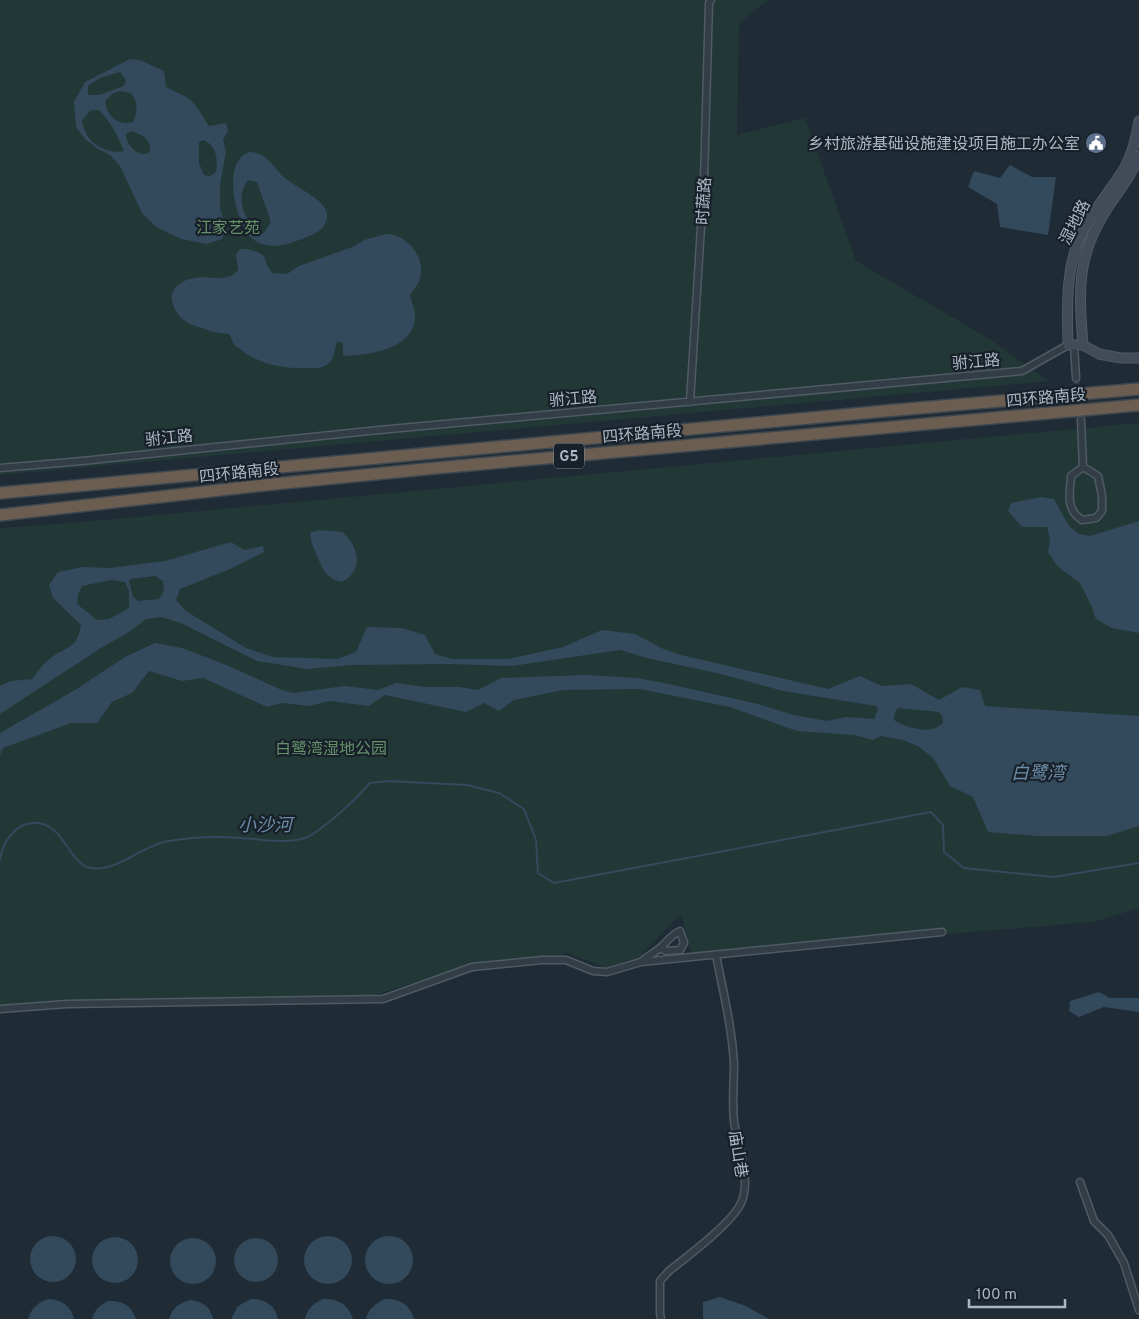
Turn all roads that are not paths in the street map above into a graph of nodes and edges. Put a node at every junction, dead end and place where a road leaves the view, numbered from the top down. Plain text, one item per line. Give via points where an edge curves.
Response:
1 (711, 0) edge
2 (1139, 121) edge
3 (1139, 156) edge
4 (1075, 345) junction
5 (1139, 358) edge
6 (1076, 378) tunnel mouth
7 (1139, 389) edge
8 (690, 402) junction
9 (1139, 405) edge
10 (1081, 420) tunnel mouth
11 (1082, 467) junction
12 (0, 468) edge
13 (0, 493) edge
14 (0, 515) edge
15 (942, 932) dead end
16 (660, 948) dead end
17 (716, 955) junction
18 (641, 962) junction
19 (0, 1009) edge
20 (1080, 1182) dead end
21 (1139, 1310) edge
22 (661, 1319) edge

1 - 8 street, 时蔬路
2 - 4 street, 湿地路 via 1123,171 1083,230 1076,249 1067,296
3 - 4 street, 湿地路 via 1089,241 1082,271
4 - 5 street via 1099,354
4 - 6 street
4 - 8 street, 驸江路 via 1022,372
7 - 13 highway, 四环路南段 / G5
8 - 12 street, 驸江路
9 - 14 highway, 四环路南段 / G5 via 427,469
10 - 11 street
11 - 11 street via 1098,476 1102,496 1102,511 1096,518 1082,520 1075,515 1069,502 1071,476
15 - 17 street
16 - 18 street
17 - 18 street
17 - 22 street, 庙山巷 via 734,1064 734,1122 744,1191 742,1203 734,1215 660,1281
18 - 19 street via 608,972 593,971 566,960 472,967 383,999 67,1004
20 - 21 street via 1094,1220 1108,1235 1124,1262

